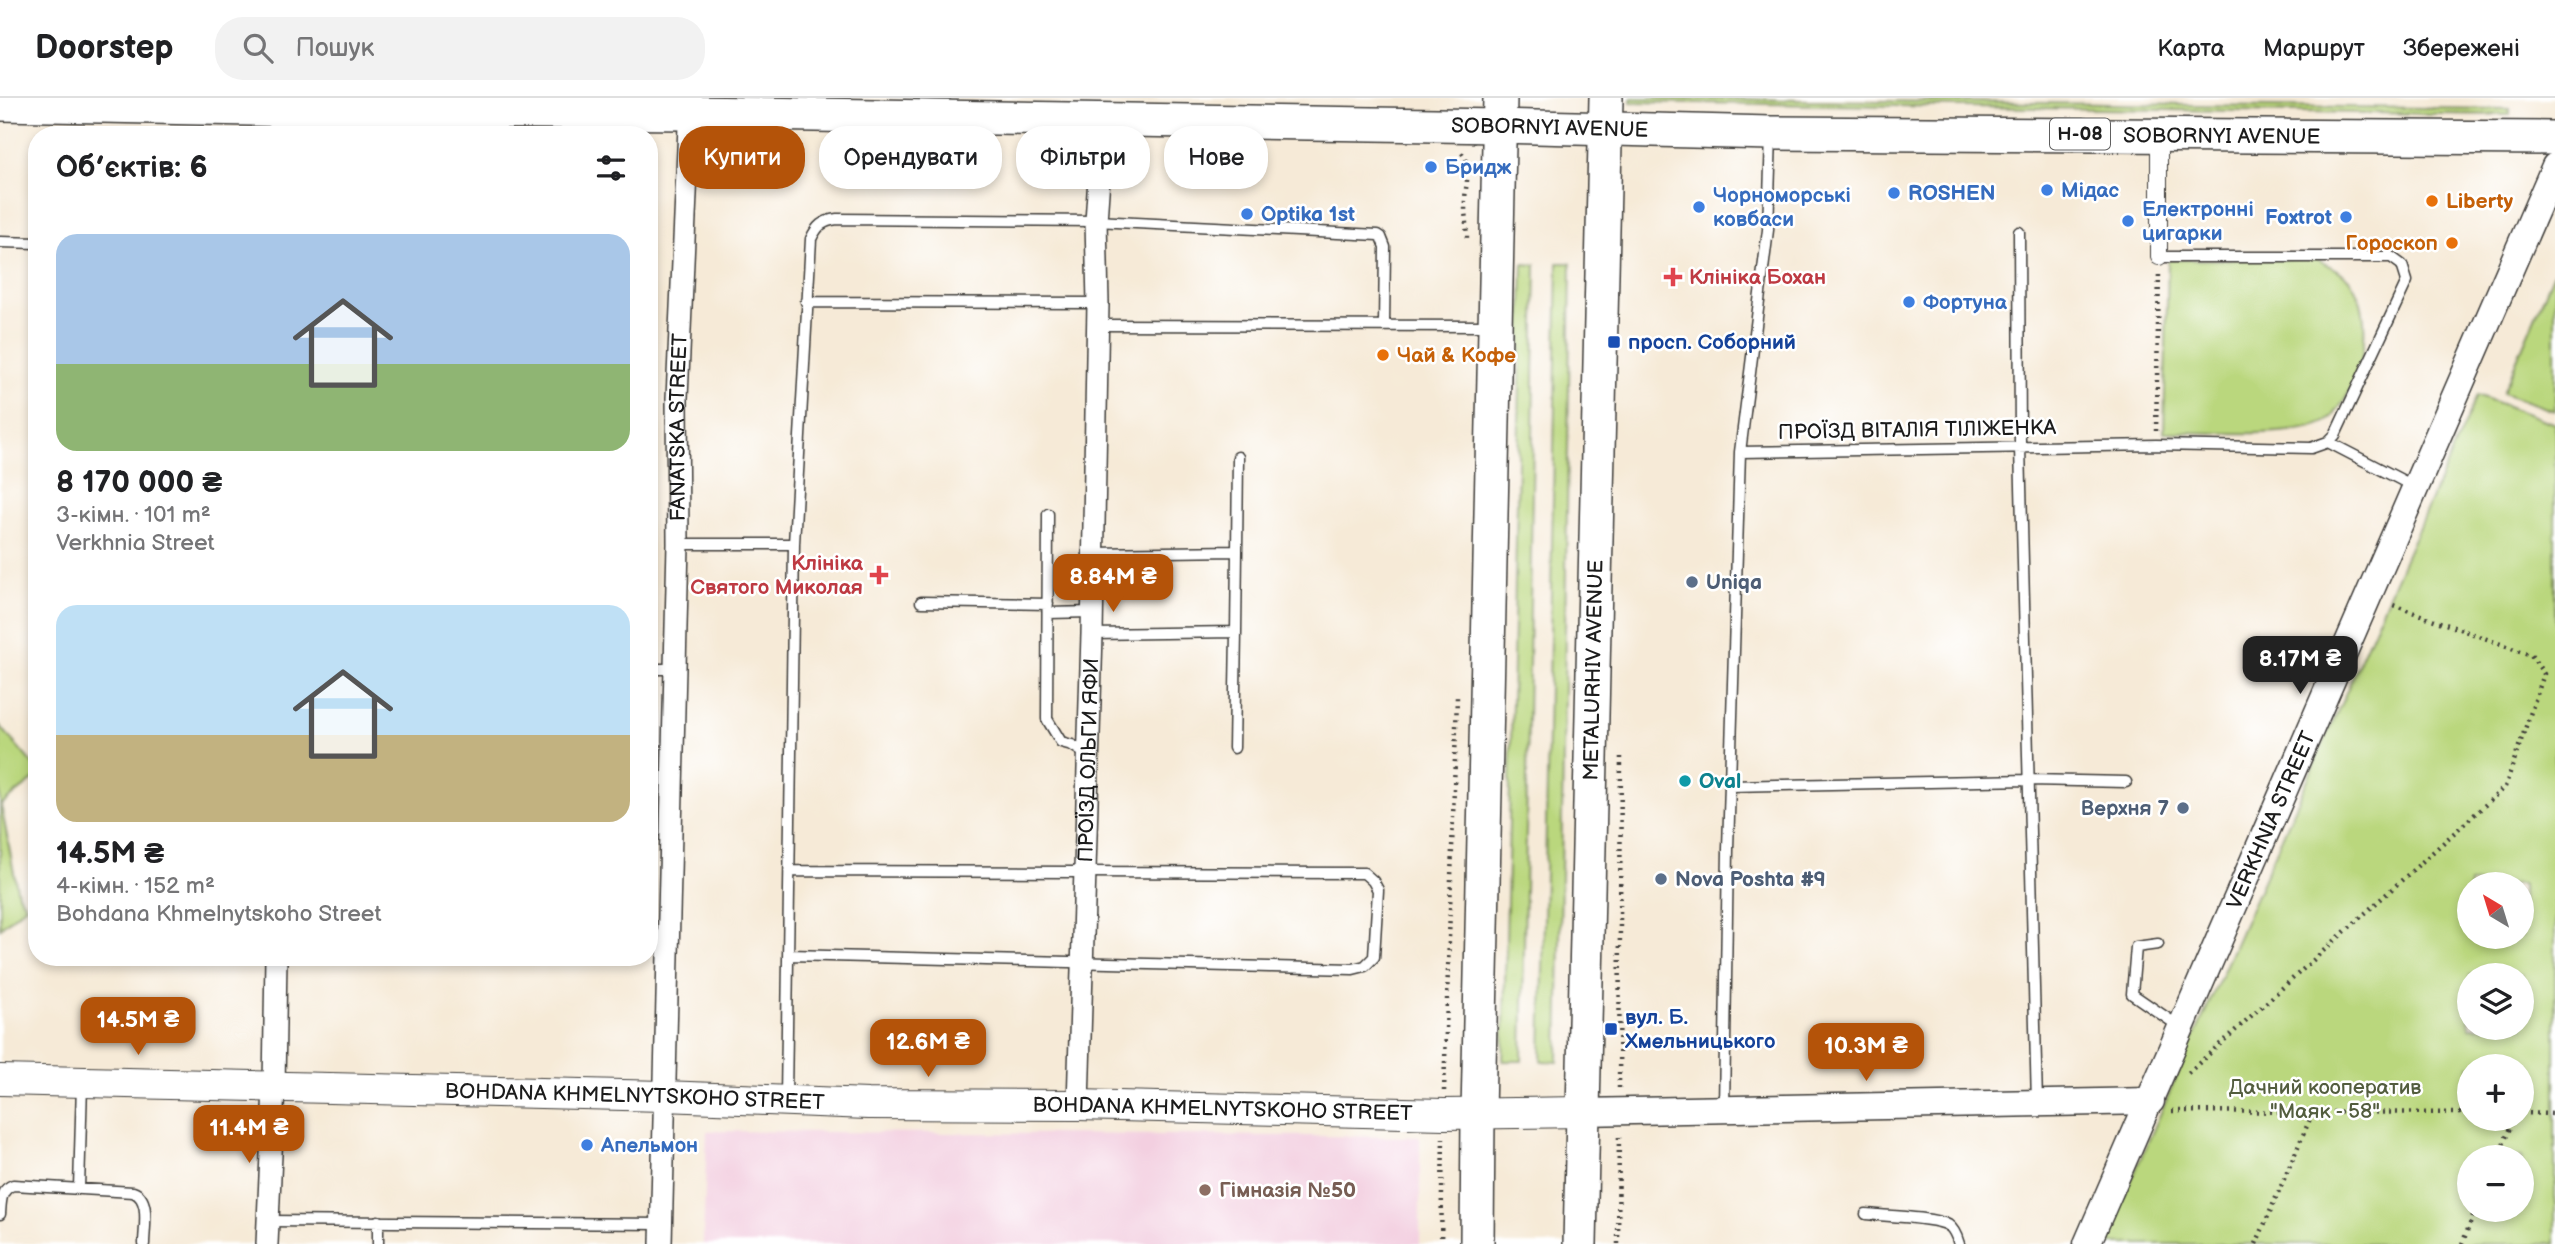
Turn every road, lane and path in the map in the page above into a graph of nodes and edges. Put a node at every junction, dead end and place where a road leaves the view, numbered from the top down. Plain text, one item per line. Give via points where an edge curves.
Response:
1 (0, 104) edge
2 (690, 105) edge
3 (1500, 112) edge
4 (300, 114) edge
5 (1605, 114) edge
6 (1103, 121) junction
7 (1456, 125) junction
8 (1771, 133) junction
9 (2159, 135) junction
10 (2555, 138) edge
11 (2555, 166) edge
12 (1466, 213) dead end
13 (1096, 221) junction
14 (2019, 232) dead end
15 (0, 242) edge
16 (28, 243) edge
17 (2159, 257) junction
18 (806, 302) junction
19 (1097, 314) junction
20 (1384, 326) junction
21 (1495, 327) junction
22 (2328, 442) junction
23 (2156, 444) junction
24 (2020, 447) junction
25 (1740, 452) junction
26 (1238, 457) dead end
27 (2416, 488) junction
28 (1048, 514) dead end
29 (678, 544) junction
30 (794, 544) junction
31 (1237, 551) junction
32 (1093, 553) junction
33 (2369, 597) junction
34 (921, 603) dead end
35 (1048, 609) junction
36 (1092, 612) junction
37 (1236, 632) junction
38 (1092, 634) junction
39 (658, 669) edge
40 (674, 669) junction
41 (1234, 748) dead end
42 (1089, 756) junction
43 (2029, 780) junction
44 (2126, 782) dead end
45 (1730, 786) junction
46 (791, 871) junction
47 (1085, 871) junction
48 (2158, 944) dead end
49 (789, 956) junction
50 (1084, 961) junction
51 (276, 966) edge
52 (2182, 1028) junction
53 (2187, 1074) dead end
54 (0, 1080) edge
55 (82, 1081) junction
56 (274, 1087) junction
57 (664, 1096) junction
58 (786, 1101) junction
59 (2037, 1103) junction
60 (1078, 1105) junction
61 (2148, 1106) junction
62 (1724, 1109) junction
63 (1582, 1112) junction
64 (2313, 1112) junction
65 (2457, 1113) edge
66 (2534, 1113) edge
67 (1444, 1114) junction
68 (1478, 1114) junction
69 (2555, 1114) edge
70 (1619, 1156) dead end
71 (79, 1188) junction
72 (0, 1214) edge
73 (1866, 1214) dead end
74 (268, 1220) junction
75 (378, 1221) junction
76 (2471, 1222) edge
77 (661, 1234) edge
78 (144, 1244) edge
79 (267, 1244) edge
80 (378, 1244) edge
81 (1441, 1244) edge
82 (1477, 1244) edge
83 (1580, 1244) edge
84 (1618, 1244) edge
85 (1959, 1244) edge
86 (2087, 1244) edge
87 (2256, 1244) edge
88 (2462, 1244) edge

1 - 4 main road, SOBORNYI AVENUE / Н-08
2 - 4 main road, SOBORNYI AVENUE / Н-08
2 - 6 main road, SOBORNYI AVENUE / Н-08
2 - 29 street, FANATSKA STREET via 677,398
3 - 5 main road, SOBORNYI AVENUE / Н-08
3 - 7 main road, SOBORNYI AVENUE / Н-08
3 - 21 main road
5 - 8 main road, SOBORNYI AVENUE / Н-08
5 - 63 main road, METALURHIV AVENUE
6 - 7 main road, SOBORNYI AVENUE / Н-08
6 - 13 street, ПРОЇЗД ОЛЬГИ ЯФИ
7 - 12 path via 1459,148 1466,159
8 - 9 main road, SOBORNYI AVENUE / Н-08
8 - 25 lane via 1768,230
9 - 10 main road, SOBORNYI AVENUE / Н-08
9 - 17 street
11 - 27 street, VERKHNIA STREET
13 - 18 lane via 825,221 811,239
13 - 19 street, ПРОЇЗД ОЛЬГИ ЯФИ
13 - 20 lane via 1378,235 1385,247
14 - 24 lane
15 - 16 lane
17 - 22 lane via 2391,257 2402,265 2407,281
17 - 23 path
18 - 19 lane
18 - 30 lane
19 - 20 lane
19 - 32 street, ПРОЇЗД ОЛЬГИ ЯФИ
20 - 21 lane
21 - 68 main road
22 - 23 lane, ПРОЇЗД ВІТАЛІЯ ТІЛІЖЕНКА via 2311,448
22 - 27 lane
23 - 24 lane, ПРОЇЗД ВІТАЛІЯ ТІЛІЖЕНКА
24 - 25 lane, ПРОЇЗД ВІТАЛІЯ ТІЛІЖЕНКА
24 - 43 lane
25 - 45 lane
26 - 31 lane
27 - 33 street, VERKHNIA STREET
28 - 35 lane
29 - 30 lane
29 - 40 street, FANATSKA STREET
30 - 46 lane
31 - 32 lane
31 - 37 lane
32 - 36 street, ПРОЇЗД ОЛЬГИ ЯФИ
33 - 52 street, VERKHNIA STREET
33 - 53 path via 2531,655 2544,674 2505,788
34 - 35 lane
35 - 36 lane
35 - 42 lane via 1047,719 1060,741
36 - 38 street, ПРОЇЗД ОЛЬГИ ЯФИ
37 - 38 lane
37 - 41 lane
38 - 42 street, ПРОЇЗД ОЛЬГИ ЯФИ
39 - 40 lane
40 - 57 street, FANATSKA STREET
42 - 47 street, ПРОЇЗД ОЛЬГИ ЯФИ
43 - 44 lane
43 - 45 lane
43 - 59 lane
45 - 62 lane
46 - 47 lane
46 - 49 lane
47 - 50 street, ПРОЇЗД ОЛЬГИ ЯФИ
47 - 50 lane via 1364,873 1378,890 1374,957 1353,969
48 - 52 lane via 2136,947 2132,994
49 - 50 lane
49 - 58 lane
50 - 60 street, ПРОЇЗД ОЛЬГИ ЯФИ
51 - 56 street
52 - 61 street, VERKHNIA STREET
54 - 55 main road, BOHDANA KHMELNYTSKOHO STREET
55 - 56 main road, BOHDANA KHMELNYTSKOHO STREET
55 - 71 lane
56 - 57 main road, BOHDANA KHMELNYTSKOHO STREET
56 - 74 street
57 - 58 main road, BOHDANA KHMELNYTSKOHO STREET
57 - 77 street, FANATSKA STREET
58 - 60 main road, BOHDANA KHMELNYTSKOHO STREET
59 - 61 street, BOHDANA KHMELNYTSKOHO STREET
59 - 62 street, BOHDANA KHMELNYTSKOHO STREET
60 - 67 main road, BOHDANA KHMELNYTSKOHO STREET
61 - 64 path
61 - 86 street, VERKHNIA STREET
62 - 63 street, BOHDANA KHMELNYTSKOHO STREET
63 - 68 main road, BOHDANA KHMELNYTSKOHO STREET
63 - 83 main road, METALURHIV AVENUE
64 - 65 path
64 - 87 path
66 - 69 path
67 - 68 main road, BOHDANA KHMELNYTSKOHO STREET
67 - 81 path
68 - 82 main road
70 - 84 path
71 - 72 lane via 6,1187
71 - 78 lane via 139,1194 144,1201
73 - 85 lane via 1949,1226
74 - 75 lane
74 - 79 street
75 - 77 lane
75 - 80 lane
76 - 88 path

